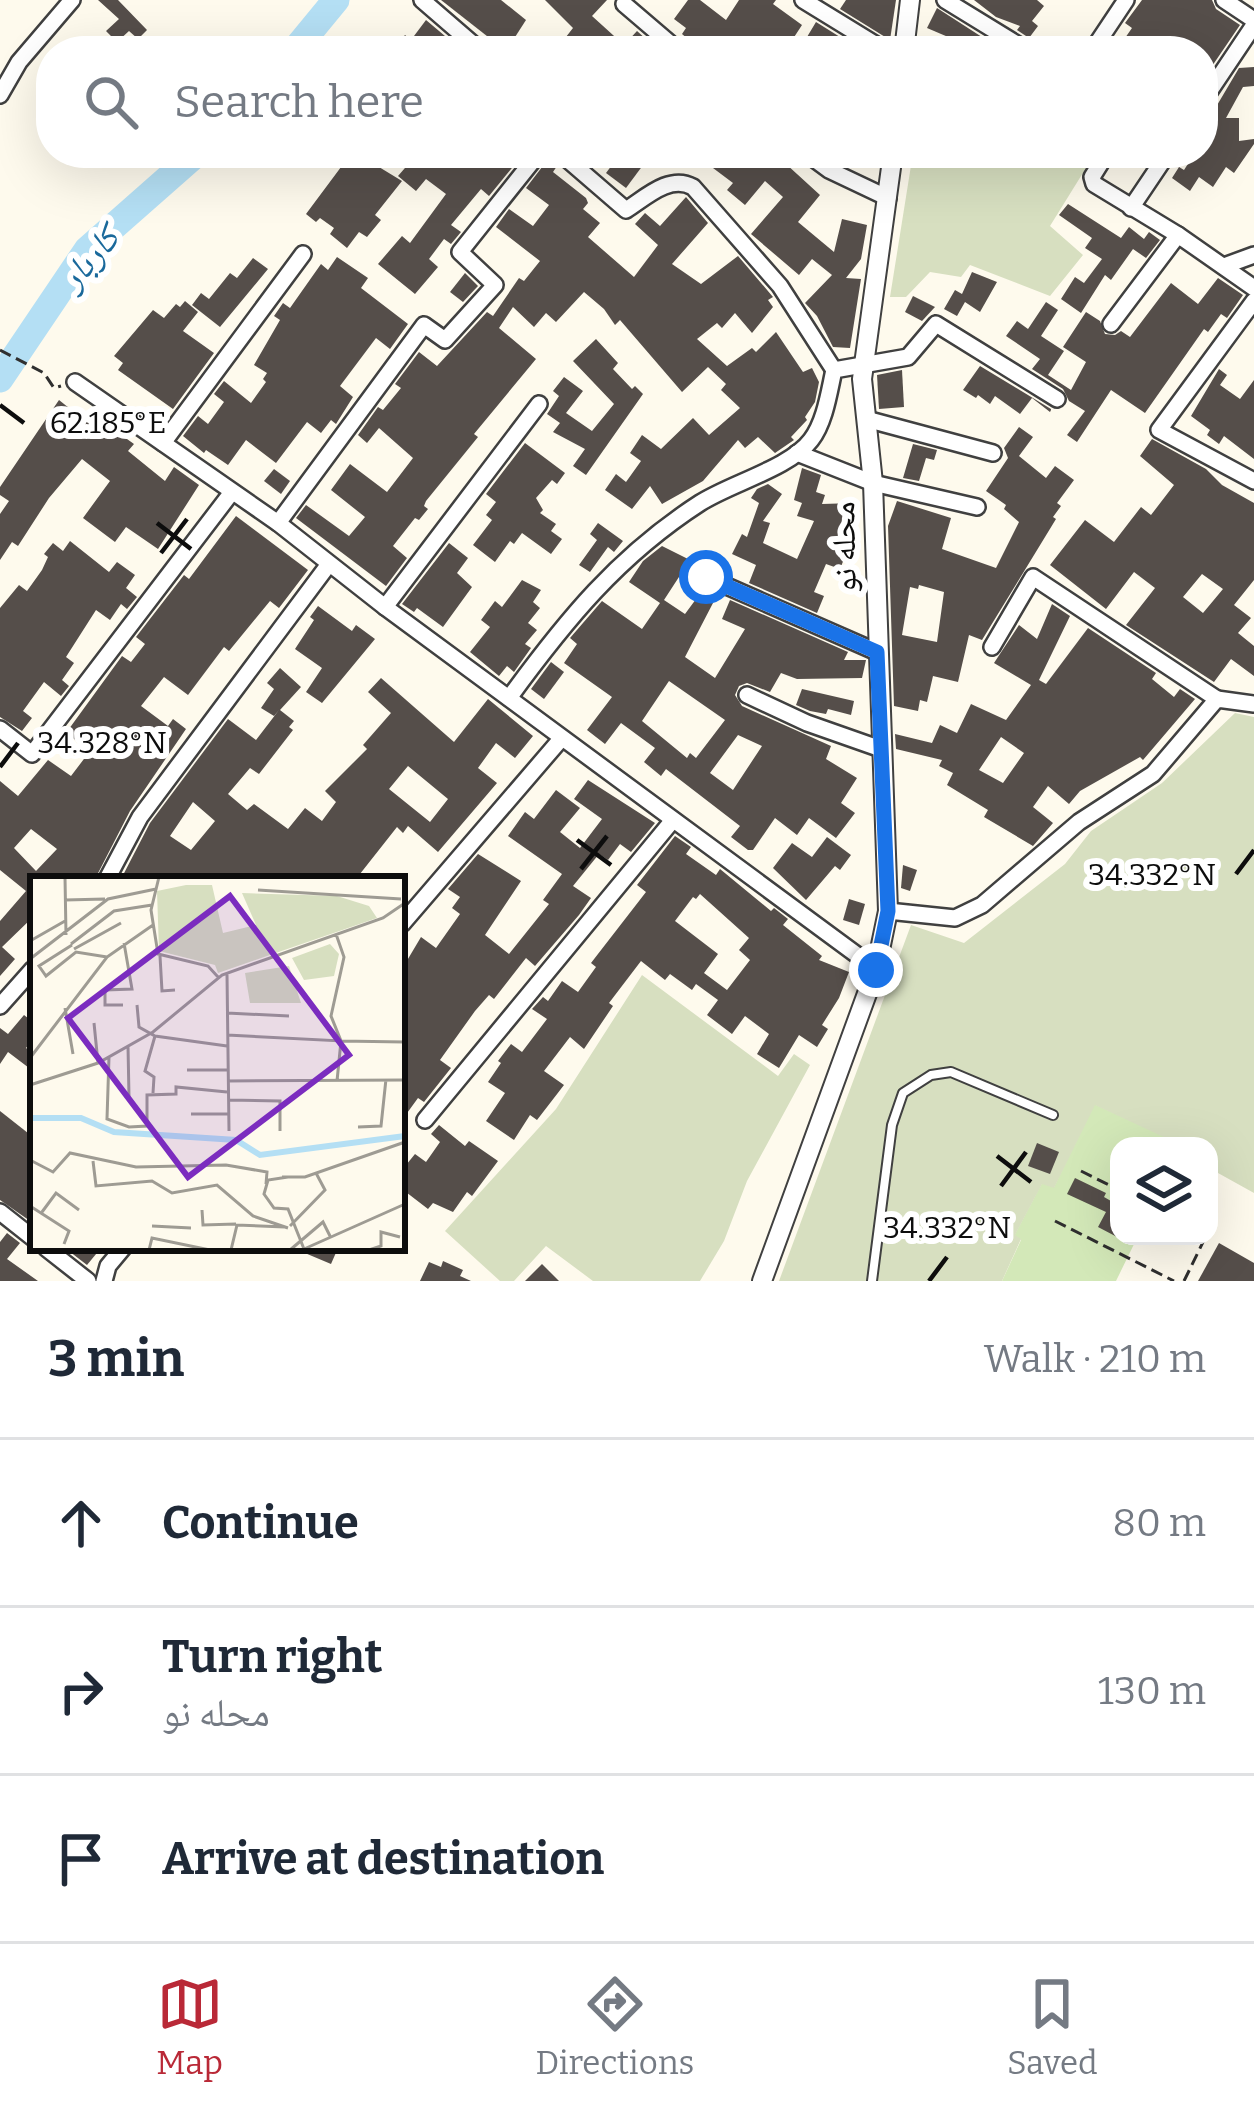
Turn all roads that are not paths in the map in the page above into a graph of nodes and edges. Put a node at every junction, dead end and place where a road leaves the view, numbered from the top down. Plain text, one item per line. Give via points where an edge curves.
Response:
1 (72, 0) edge
2 (422, 0) edge
3 (803, 0) edge
4 (910, 0) edge
5 (945, 0) edge
6 (1126, 0) edge
7 (1224, 0) edge
8 (624, 4) dead end
9 (1254, 22) edge
10 (41, 36) edge
11 (464, 36) edge
12 (661, 36) edge
13 (862, 36) edge
14 (906, 36) edge
15 (1004, 36) edge
16 (1102, 36) edge
17 (36, 42) edge
18 (1218, 78) edge
19 (0, 95) edge
20 (527, 168) edge
21 (577, 168) edge
22 (826, 168) edge
23 (891, 168) edge
24 (1098, 168) edge
25 (1158, 168) edge
26 (888, 198) junction
27 (1132, 208) junction
28 (1178, 235) junction
29 (303, 254) dead end
30 (1254, 255) edge
31 (1223, 266) junction
32 (1254, 288) edge
33 (1254, 301) edge
34 (1111, 325) dead end
35 (863, 365) junction
36 (834, 370) junction
37 (74, 382) road end
38 (1058, 399) dead end
39 (539, 404) dead end
40 (866, 419) junction
41 (163, 443) junction
42 (797, 453) junction
43 (993, 453) dead end
44 (1254, 481) edge
45 (873, 483) junction
46 (232, 492) junction
47 (976, 507) dead end
48 (278, 523) junction
49 (329, 563) junction
50 (706, 577) dead end
51 (385, 608) junction
52 (992, 646) dead end
53 (877, 652) junction
54 (747, 695) dead end
55 (508, 698) junction
56 (1217, 699) junction
57 (1254, 704) edge
58 (0, 729) edge
59 (562, 739) junction
60 (880, 749) junction
61 (673, 820) junction
62 (108, 876) edge
63 (888, 911) junction
64 (405, 921) edge
65 (876, 970) junction
66 (30, 972) edge
67 (0, 1006) edge
68 (1053, 1115) dead end
69 (425, 1120) dead end
70 (0, 1212) edge
71 (30, 1236) edge
72 (50, 1251) edge
73 (120, 1251) edge
74 (88, 1281) edge
75 (104, 1281) edge
76 (762, 1281) edge
77 (872, 1281) edge

1 - 10 street
2 - 11 street
3 - 13 street
4 - 14 street
5 - 15 street
6 - 16 street
7 - 9 street
8 - 12 street
9 - 18 street
17 - 19 street
20 - 48 street via 460,252 495,285 445,340 424,325
21 - 36 street via 626,210 672,182 693,188 779,286
22 - 26 street
23 - 26 street, محله نو
24 - 27 street via 1091,181
25 - 27 street
26 - 35 street, محله نو
27 - 28 street
28 - 31 street
28 - 34 street
29 - 41 street
30 - 31 street
31 - 32 street
33 - 44 street via 1159,430
35 - 36 street
35 - 38 street via 908,357 936,324
35 - 40 street, محله نو
36 - 42 street via 813,438
37 - 41 street
39 - 51 street
40 - 43 street
40 - 45 street, محله نو
41 - 46 street
42 - 45 street
42 - 55 street via 649,538 571,613
45 - 47 street
45 - 53 street, محله نو
46 - 48 street
46 - 58 street via 32,754
48 - 49 street
49 - 51 street
49 - 62 street via 140,818
50 - 53 street
51 - 55 street
52 - 56 street via 1033,577
53 - 60 street, محله نو
54 - 60 street
55 - 59 street
56 - 57 street
56 - 63 street via 1153,774 1079,822 982,904 955,918
59 - 61 street
59 - 64 street
60 - 63 street, محله نو
61 - 65 street
61 - 69 street
63 - 65 street, محله نو
65 - 76 street, محله نو
66 - 67 street
68 - 77 lane via 951,1072 903,1093
70 - 71 street
72 - 74 street
73 - 75 street

